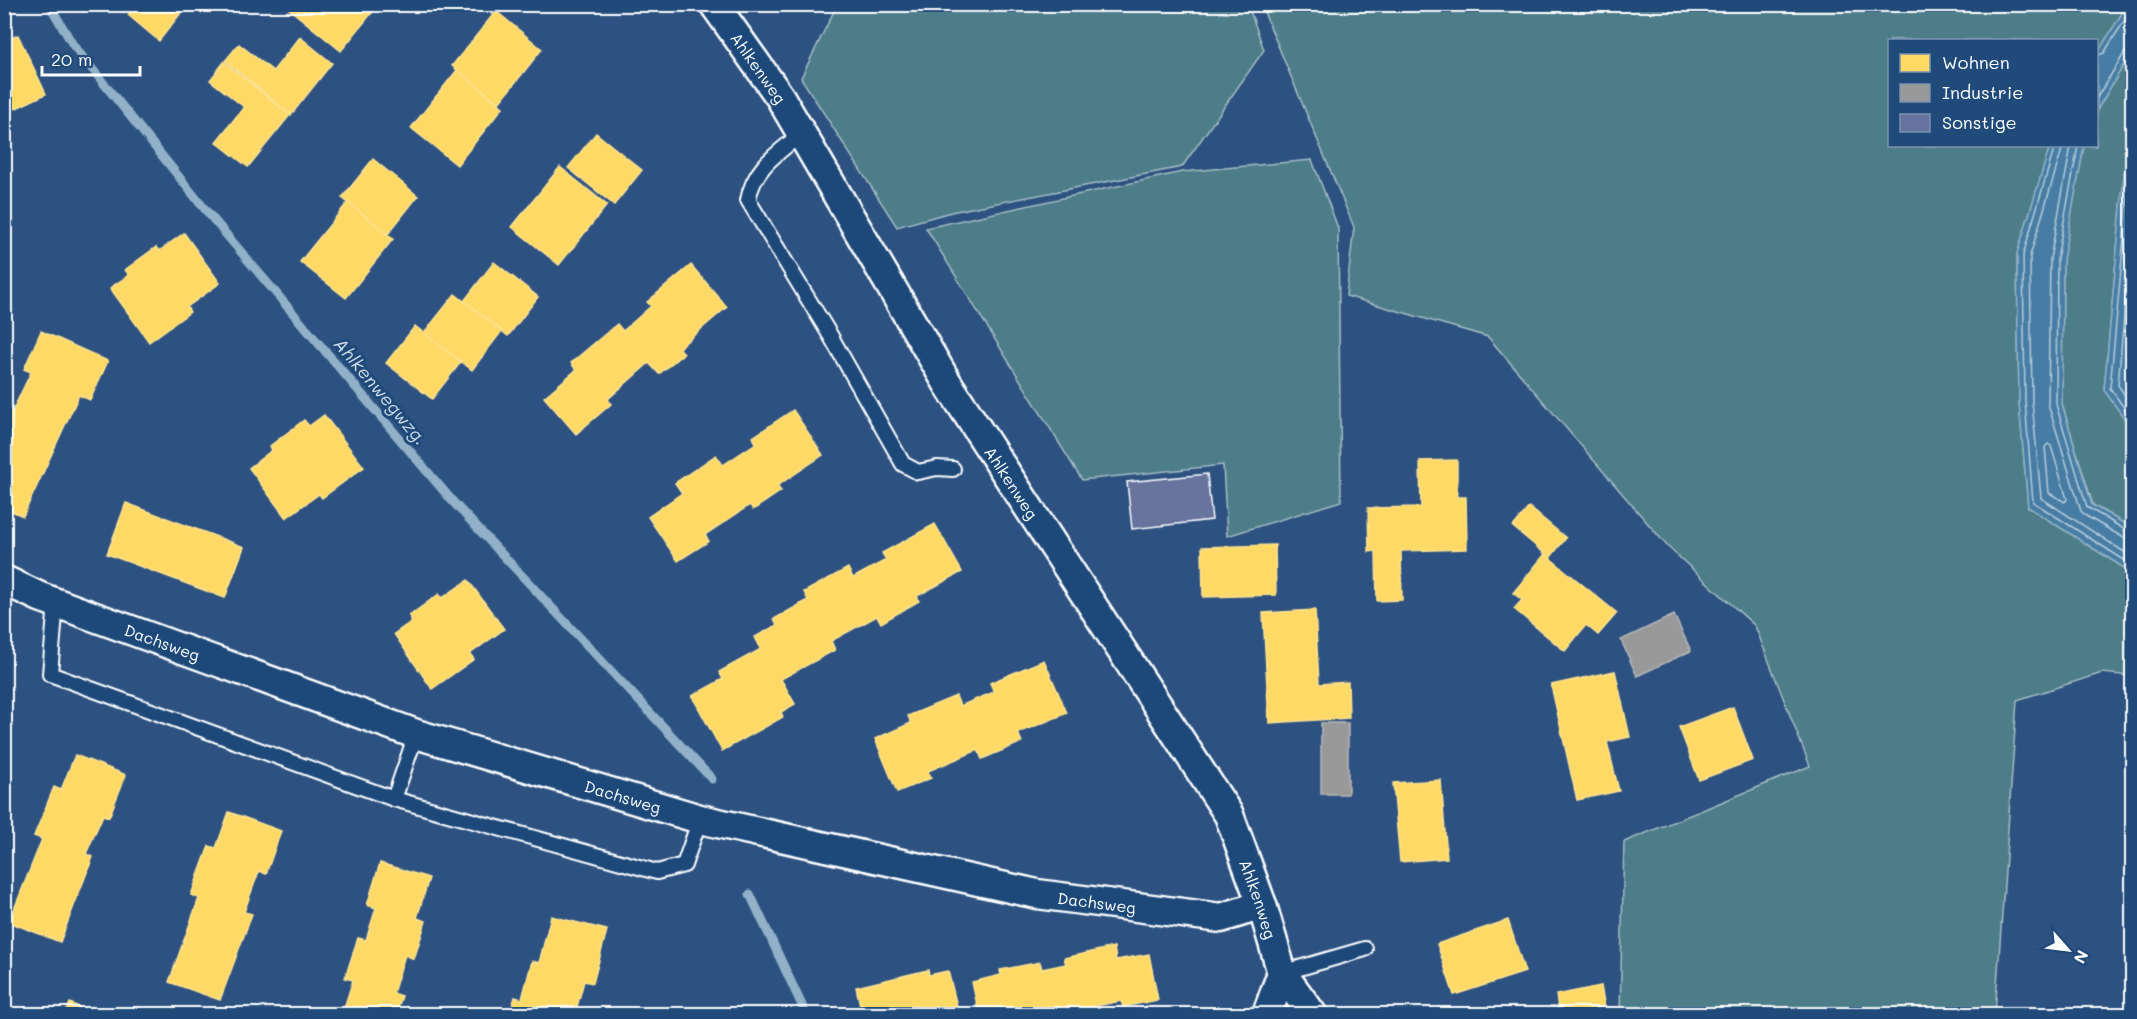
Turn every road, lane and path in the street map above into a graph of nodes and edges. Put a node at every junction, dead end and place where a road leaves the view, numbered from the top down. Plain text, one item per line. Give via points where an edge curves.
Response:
1 (714, 4) edge
2 (801, 134) junction
3 (953, 469) dead end
4 (4, 580) edge
5 (56, 602) junction
6 (416, 734) junction
7 (394, 799) junction
8 (700, 819) junction
9 (1262, 905) junction
10 (1365, 949) dead end
11 (1282, 973) junction
12 (1267, 1014) edge
13 (1312, 1014) edge

1 - 2 street, Ahlkenweg via 780,97
2 - 3 lane via 764,165 751,185 748,200 903,464 918,472
2 - 9 street, Ahlkenweg via 948,384 1229,815
4 - 5 street, Dachsweg
5 - 6 street, Dachsweg
5 - 7 lane via 50,674
6 - 7 lane
6 - 8 street, Dachsweg
7 - 8 lane via 657,872 684,865
8 - 9 street, Dachsweg via 1037,894 1221,918
9 - 11 street, Ahlkenweg
10 - 11 lane
11 - 12 street
11 - 13 street, Ahlkenweg

